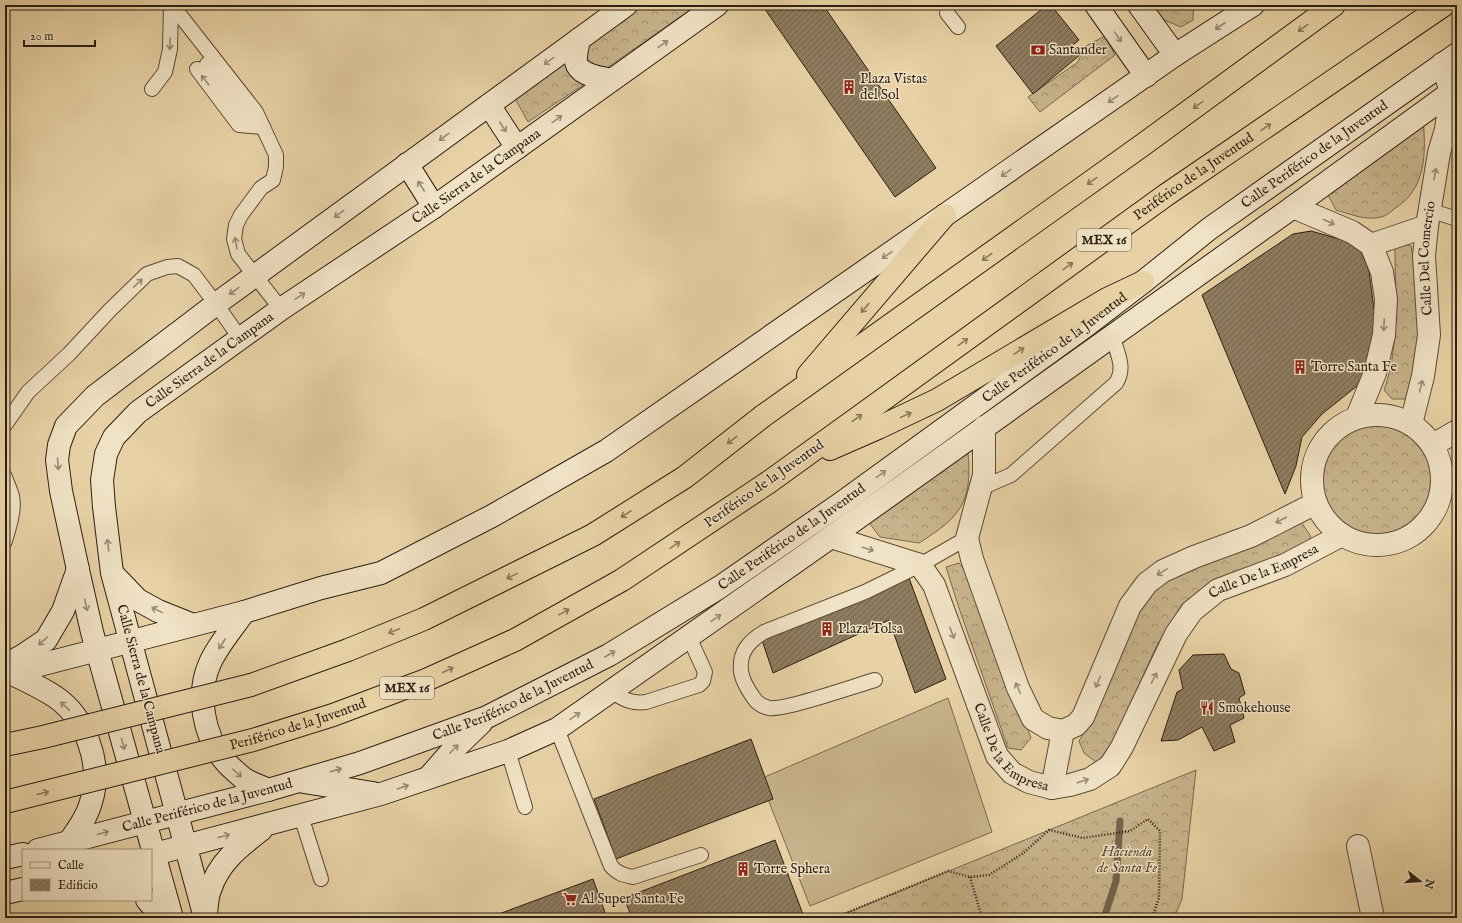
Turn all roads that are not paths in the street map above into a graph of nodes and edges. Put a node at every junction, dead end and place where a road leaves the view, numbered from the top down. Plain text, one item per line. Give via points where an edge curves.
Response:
1 (171, 5) edge
2 (626, 5) edge
3 (717, 5) edge
4 (1096, 5) edge
5 (1139, 5) edge
6 (1253, 5) edge
7 (1334, 5) edge
8 (1444, 5) edge
9 (947, 13) dead end
10 (958, 27) dead end
11 (579, 39) junction
12 (1175, 55) junction
13 (1450, 59) edge
14 (206, 64) junction
15 (1146, 76) junction
16 (611, 80) junction
17 (152, 89) dead end
18 (1454, 90) edge
19 (489, 105) junction
20 (257, 126) junction
21 (1451, 127) edge
22 (516, 148) junction
23 (407, 164) junction
24 (434, 207) junction
25 (1293, 207) junction
26 (945, 214) junction
27 (1428, 218) junction
28 (1457, 218) edge
29 (1371, 245) junction
30 (254, 276) junction
31 (1143, 282) junction
32 (216, 304) junction
33 (281, 309) junction
34 (1112, 336) junction
35 (240, 338) junction
36 (786, 401) junction
37 (1357, 417) junction
38 (1411, 424) junction
39 (5, 425) edge
40 (984, 426) junction
41 (1457, 431) edge
42 (1433, 445) junction
43 (794, 464) junction
44 (5, 477) edge
45 (1450, 484) edge
46 (981, 488) junction
47 (1316, 503) junction
48 (1342, 535) junction
49 (831, 537) junction
50 (967, 538) junction
51 (5, 541) edge
52 (920, 565) junction
53 (78, 569) junction
54 (112, 573) junction
55 (244, 612) junction
56 (193, 625) junction
57 (689, 637) junction
58 (130, 641) junction
59 (97, 650) junction
60 (7, 670) edge
61 (875, 680) dead end
62 (611, 691) junction
63 (487, 717) junction
64 (558, 729) junction
65 (1063, 731) junction
66 (5, 745) edge
67 (508, 751) junction
68 (428, 778) junction
69 (297, 781) junction
70 (1052, 788) junction
71 (268, 790) junction
72 (381, 794) junction
73 (5, 802) edge
74 (525, 807) dead end
75 (177, 813) junction
76 (301, 816) junction
77 (145, 822) junction
78 (269, 824) junction
79 (69, 842) junction
80 (186, 846) junction
81 (1358, 846) dead end
82 (42, 849) edge
83 (152, 849) edge
84 (22, 854) edge
85 (153, 855) edge
86 (701, 855) dead end
87 (5, 858) edge
88 (321, 879) dead end
89 (22, 889) edge
90 (5, 893) edge
91 (148, 901) edge
92 (163, 918) edge
93 (172, 918) edge
94 (205, 918) edge
95 (1373, 918) edge

1 - 14 lane
1 -> 17 lane via 170,49 165,72
2 - 11 street
16 -> 3 street, Calle Sierra de la Campana
4 -> 15 street
5 - 12 street
6 -> 12 street
7 -> 36 highway
43 -> 8 highway, Periférico de la Juventud / MEX 16 via 1166,195
9 - 10 lane
11 - 16 street via 576,61 580,70
11 -> 19 street
12 - 15 street
13 - 18 street
13 - 31 street, Calle Periférico de la Juventud via 1209,228
14 - 20 lane via 256,112
20 -> 14 lane via 239,125
15 -> 26 street
22 -> 16 street, Calle Sierra de la Campana
18 - 21 street, Calle Del Comercio
18 - 25 street
19 -> 22 street
19 -> 23 street
30 -> 20 lane via 238,254 234,239 241,215 261,188 273,180 276,167 276,155
27 -> 21 street, Calle Del Comercio via 1439,153
22 - 24 street, Calle Sierra de la Campana
24 -> 23 street
23 -> 30 street
33 -> 24 street, Calle Sierra de la Campana
25 -> 29 street via 1352,232
25 - 34 street
26 -> 36 highway
26 -> 55 street via 606,451 492,516 381,573 321,588
27 - 28 lane
27 - 29 street
38 -> 27 street, Calle Del Comercio via 1423,376 1429,335 1424,256
29 -> 37 street via 1382,272 1386,299 1384,335 1375,373
30 -> 32 street
30 - 33 lane
43 -> 31 highway via 937,400 1107,299
63 -> 31 street, Calle Periférico de la Juventud via 609,655 720,587 840,504
32 - 35 lane
39 -> 32 lane via 28,392 147,274 166,267 178,266 194,275
32 -> 53 street via 95,396 66,426 57,460
33 - 35 street, Calle Sierra de la Campana
34 - 40 street
34 - 46 lane via 1122,365 1116,383 1011,475
54 -> 35 street, Calle Sierra de la Campana via 102,480 106,454 114,438 138,412
36 -> 66 highway, bridge via 685,477 593,535 424,619 348,650 251,684
37 - 38 street via 1378,414 1400,418
37 - 47 street via 1338,427 1324,442 1315,461 1312,482
38 - 42 street
40 - 46 street, Calle De la Empresa via 984,475
40 - 49 street
41 - 42 street
42 - 45 street
73 -> 43 highway, Periférico de la Juventud / MEX 16, bridge via 253,740 333,715 426,680 515,640 622,580
44 - 51 lane via 12,496 12,509
45 - 48 street via 1424,526 1405,539 1384,545 1363,544
46 - 50 street, Calle De la Empresa
47 - 48 street via 1327,521
47 -> 65 street via 1251,536 1176,565 1147,583 1130,606 1083,717 1076,726
70 -> 48 street, Calle De la Empresa via 1090,779 1110,766 1122,747 1176,634 1192,611 1218,590 1286,565
49 -> 52 street
57 -> 49 street
50 - 52 lane
65 -> 50 street, Calle De la Empresa via 1048,728 1033,719 1018,688 972,559
52 - 61 lane via 865,592 764,632 754,638 742,655 742,677 756,702 768,707 777,708 812,700
52 -> 70 street, Calle De la Empresa via 934,585 997,756 1012,773 1029,782
53 -> 59 street
53 -> 60 street via 63,611 46,640
56 -> 54 street via 138,600
54 - 58 street, Calle Sierra de la Campana
55 - 56 street
55 -> 71 street via 210,663 203,688 203,714 211,739 225,761 244,779
56 - 58 street
57 - 62 street
57 - 62 lane via 704,672 703,681 699,685 639,703 627,701
58 - 59 street
58 - 75 street, Calle Sierra de la Campana
59 - 60 street
59 -> 77 street
79 -> 60 street via 83,823 92,801 95,778 92,754 84,732 72,712 54,696
64 -> 62 street
68 -> 63 street
69 -> 63 street, Calle Periférico de la Juventud via 360,763
64 - 67 street
64 - 86 lane via 611,866 616,872 633,877
65 - 70 street
67 - 68 street
67 - 74 lane
72 -> 68 street
69 - 71 street, Calle Periférico de la Juventud
69 - 72 street
71 - 75 street, Calle Periférico de la Juventud
72 - 76 street
75 - 77 street, Calle Periférico de la Juventud
75 - 80 street, Calle Sierra de la Campana
76 - 78 street
76 - 88 lane
79 -> 77 street, Calle Periférico de la Juventud
77 - 83 street
80 -> 78 street
78 - 94 street via 223,864 210,890
79 - 82 street, Calle Periférico de la Juventud
80 - 85 street
80 - 94 street, Calle Sierra de la Campana
81 - 95 street
84 - 87 street
85 - 93 street
89 - 90 street
91 - 92 street

